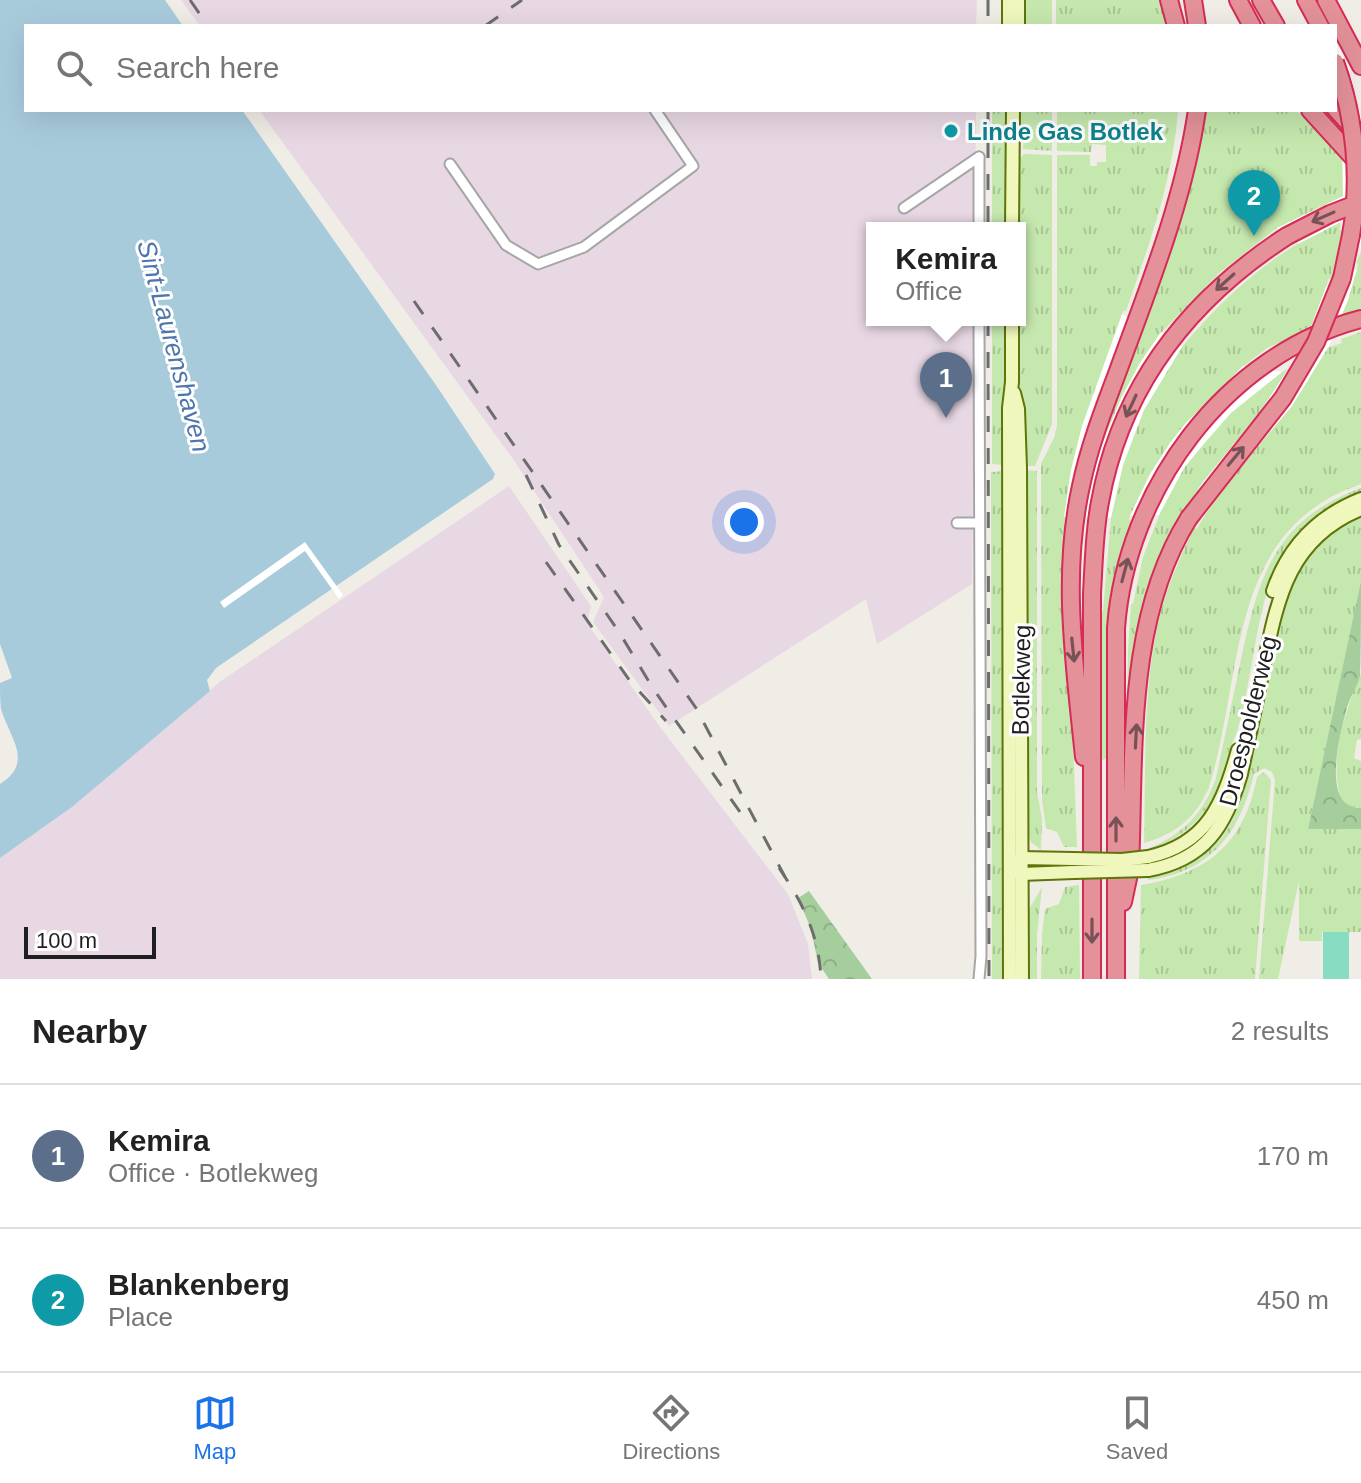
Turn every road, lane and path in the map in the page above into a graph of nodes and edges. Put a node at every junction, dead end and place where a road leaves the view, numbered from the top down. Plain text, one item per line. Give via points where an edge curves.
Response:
1 (1009, 0) edge
2 (1018, 0) edge
3 (1169, 0) edge
4 (1193, 0) edge
5 (1238, 0) edge
6 (1261, 0) edge
7 (1306, 0) edge
8 (1326, 0) edge
9 (1009, 24) edge
10 (1018, 24) edge
11 (1175, 24) edge
12 (1197, 24) edge
13 (1251, 24) edge
14 (1275, 24) edge
15 (1319, 24) edge
16 (1361, 66) edge
17 (1337, 70) edge
18 (1337, 110) edge
19 (656, 112) edge
20 (1013, 112) edge
21 (1186, 112) edge
22 (1197, 112) edge
23 (1312, 112) edge
24 (1361, 137) edge
25 (450, 164) dead end
26 (1361, 166) edge
27 (1361, 202) edge
28 (904, 208) dead end
29 (979, 222) edge
30 (1012, 222) edge
31 (1170, 222) junction
32 (1361, 319) edge
33 (979, 326) edge
34 (1012, 326) edge
35 (1012, 382) junction
36 (1361, 499) edge
37 (1361, 509) edge
38 (957, 523) dead end
39 (979, 523) junction
40 (1092, 826) junction
41 (1021, 858) junction
42 (1148, 863) junction
43 (1074, 866) junction
44 (1015, 871) junction
45 (1116, 935) junction
46 (979, 979) edge
47 (1010, 979) edge
48 (1022, 979) edge
49 (1092, 979) edge
50 (1116, 979) edge

1 - 9 main road
2 - 10 main road
3 - 11 highway
4 - 12 highway
5 - 13 highway
6 - 14 highway
7 - 15 highway
8 - 16 highway
45 -> 17 highway, bridge via 1130,869 1142,647 1160,574 1189,518 1289,389 1316,342 1342,278 1356,181 1352,127
18 - 24 highway
19 - 25 street via 693,166 584,247 538,264 506,245
20 - 30 main road
21 - 31 highway
22 - 31 highway
23 - 26 highway
27 -> 40 highway, bridge via 1287,236 1225,281 1171,339 1123,421 1097,518
28 - 29 street via 979,157
31 -> 40 highway via 1084,473 1075,517 1070,606
45 -> 32 highway via 1116,618 1134,536 1170,466 1219,403 1261,369 1318,335
33 - 39 street
34 - 35 main road, Botlekweg
35 - 41 main road, Botlekweg via 1020,468
35 - 44 main road, Botlekweg
36 - 42 main road, Droespolderweg via 1313,527 1292,551 1270,602 1240,744 1218,809 1188,841
37 - 42 main road, Droespolderweg via 1322,532 1288,574 1241,774 1223,822 1183,860
38 - 39 street
39 - 46 street
40 -> 49 highway
41 - 43 main road, Droespolderweg
41 - 44 main road
42 - 43 main road, Droespolderweg, bridge
43 - 44 main road, Droespolderweg
44 - 47 main road, Botlekweg
44 - 48 main road, Botlekweg
45 - 50 highway

